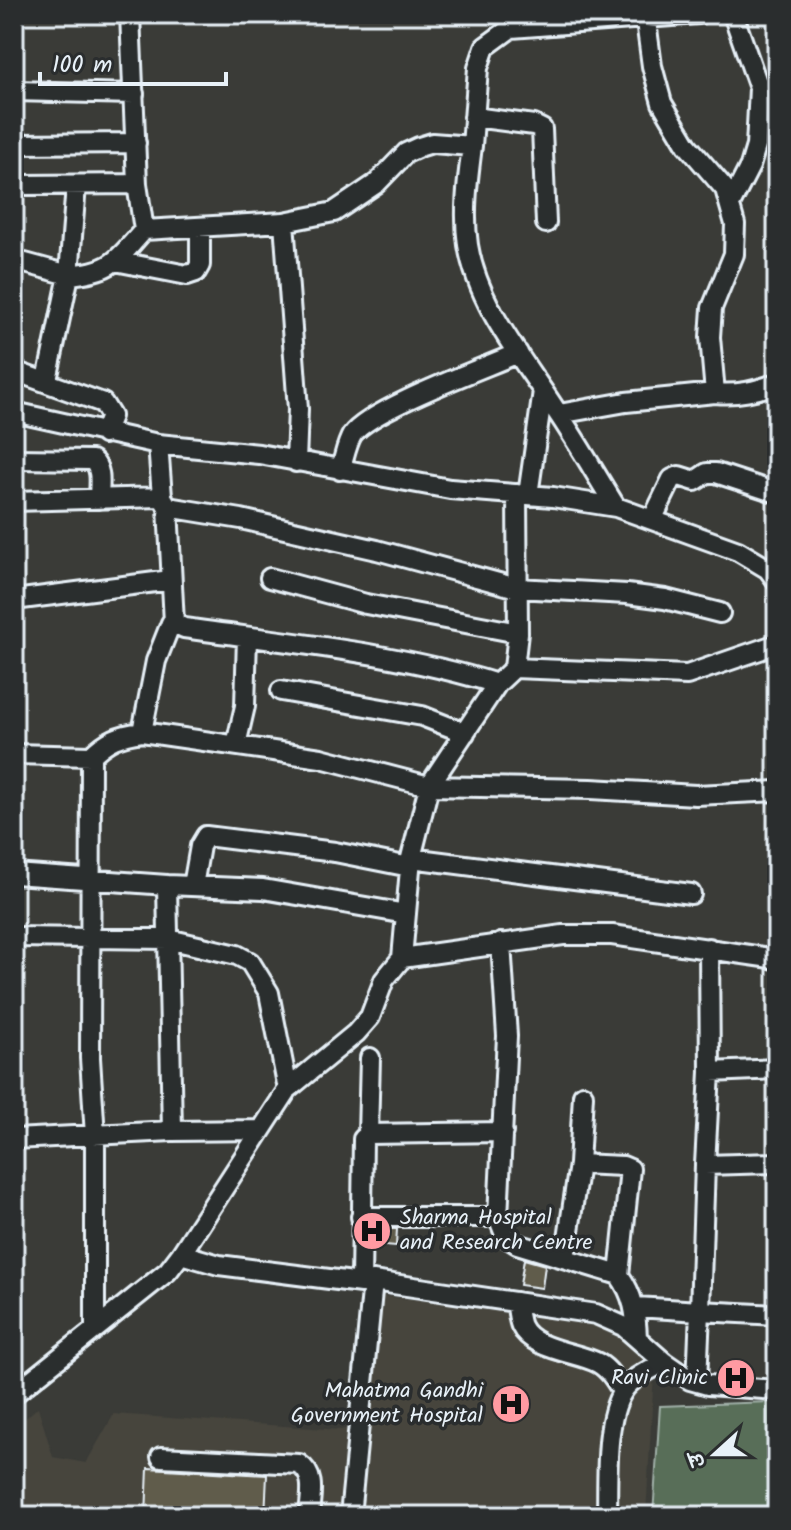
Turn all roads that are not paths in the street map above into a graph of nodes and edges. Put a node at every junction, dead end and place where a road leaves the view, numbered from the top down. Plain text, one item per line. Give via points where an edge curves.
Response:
1 (130, 14) edge
2 (699, 14) edge
3 (733, 14) edge
4 (645, 15) edge
5 (768, 87) edge
6 (14, 91) edge
7 (134, 94) junction
8 (474, 117) junction
9 (136, 143) junction
10 (14, 144) edge
11 (472, 146) junction
12 (14, 181) edge
13 (137, 184) junction
14 (76, 185) junction
15 (731, 203) junction
16 (284, 222) junction
17 (546, 223) dead end
18 (200, 227) junction
19 (144, 230) junction
20 (14, 260) edge
21 (115, 261) junction
22 (69, 275) junction
23 (518, 353) junction
24 (17, 372) dead end
25 (47, 380) junction
26 (777, 383) edge
27 (543, 391) junction
28 (757, 391) junction
29 (715, 393) junction
30 (777, 400) edge
31 (14, 412) edge
32 (559, 414) junction
33 (104, 434) junction
34 (158, 444) junction
35 (14, 459) edge
36 (296, 462) junction
37 (340, 470) junction
38 (777, 493) edge
39 (523, 494) junction
40 (99, 499) junction
41 (14, 501) edge
42 (165, 502) junction
43 (616, 507) junction
44 (653, 518) junction
45 (270, 578) dead end
46 (171, 580) junction
47 (777, 581) edge
48 (517, 588) junction
49 (14, 600) edge
50 (720, 613) dead end
51 (174, 623) junction
52 (518, 633) junction
53 (247, 637) junction
54 (777, 644) edge
55 (514, 668) junction
56 (497, 684) junction
57 (281, 691) dead end
58 (142, 732) junction
59 (465, 733) junction
60 (236, 745) junction
61 (14, 754) edge
62 (91, 756) junction
63 (429, 786) junction
64 (777, 791) edge
65 (411, 863) junction
66 (14, 874) edge
67 (89, 878) junction
68 (167, 885) junction
69 (193, 886) junction
70 (691, 894) dead end
71 (406, 914) junction
72 (89, 936) junction
73 (14, 937) edge
74 (168, 939) junction
75 (501, 943) junction
76 (709, 948) junction
77 (402, 958) junction
78 (777, 959) edge
79 (370, 1058) dead end
80 (777, 1069) edge
81 (710, 1072) junction
82 (288, 1089) junction
83 (583, 1095) dead end
84 (261, 1130) junction
85 (172, 1131) junction
86 (503, 1132) junction
87 (368, 1134) junction
88 (95, 1136) junction
89 (14, 1139) edge
90 (777, 1163) edge
91 (579, 1164) junction
92 (705, 1165) junction
93 (361, 1217) junction
94 (498, 1217) junction
95 (181, 1254) junction
96 (565, 1258) junction
97 (619, 1275) junction
98 (367, 1282) junction
99 (516, 1302) junction
100 (636, 1307) junction
101 (700, 1311) junction
102 (777, 1315) edge
103 (95, 1329) junction
104 (637, 1338) junction
105 (664, 1362) junction
106 (697, 1382) junction
107 (777, 1390) edge
108 (622, 1391) junction
109 (14, 1394) edge
110 (161, 1457) dead end
111 (309, 1516) edge
112 (350, 1516) edge
113 (607, 1516) edge

1 - 7 street
2 - 4 street
3 - 5 street
4 - 8 street via 511,28 485,47
4 - 15 street via 662,103
5 - 15 street via 750,166
6 - 7 street
7 - 9 street
8 - 11 street
8 - 17 street via 542,129
9 - 10 street
9 - 13 street
11 - 16 street via 419,147 334,212
11 - 23 street via 466,190 472,267
12 - 14 street
13 - 14 street
13 - 19 street
14 - 22 street
15 - 29 street via 734,254 712,308
16 - 18 street
16 - 36 street via 298,409
18 - 19 street
18 - 21 street via 196,272 187,275
19 - 21 street
20 - 22 street
21 - 22 street via 96,272
22 - 25 street
23 - 27 street
23 - 37 street via 366,423 352,436
24 - 25 street
25 - 33 street via 103,403 111,416
26 - 28 street
27 - 32 street
27 - 39 street
28 - 29 street
28 - 30 street
29 - 32 street
31 - 33 street
32 - 43 street
33 - 34 street
34 - 36 street
34 - 42 street
35 - 40 street via 92,460 98,465
36 - 37 street
37 - 39 street via 450,489
38 - 44 street via 716,473 695,481 679,476 672,479
39 - 43 street
39 - 48 street
40 - 41 street
40 - 42 street
42 - 46 street
42 - 48 street via 362,546
43 - 44 street
44 - 47 street via 738,551 768,569
45 - 52 street via 366,604
46 - 49 street
46 - 51 street
48 - 50 street via 627,594
48 - 52 street
51 - 53 street
51 - 58 street via 156,661
52 - 55 street
53 - 56 street via 391,657
53 - 60 street via 245,706
54 - 55 street via 687,675
55 - 56 street
56 - 59 street
57 - 59 street via 422,716
58 - 60 street
58 - 62 street via 117,736
59 - 63 street
60 - 63 street via 321,758
61 - 62 street
62 - 67 street
63 - 64 street via 696,795
63 - 65 street
65 - 69 street via 206,836
65 - 70 street
65 - 71 street
66 - 67 street
67 - 68 street
67 - 72 street
68 - 69 street
68 - 74 street
69 - 71 street via 263,889
71 - 77 street
72 - 73 street
72 - 74 street
72 - 88 street
74 - 82 street via 250,962 269,993
74 - 85 street
75 - 76 street via 612,935
75 - 77 street
75 - 86 street via 507,1036
76 - 78 street
76 - 81 street
77 - 82 street via 384,980 370,1017
79 - 87 street
80 - 81 street
81 - 92 street
82 - 84 street
83 - 91 street
84 - 85 street
84 - 95 street
85 - 88 street
86 - 87 street
86 - 94 street
87 - 93 street via 363,1139
88 - 89 street
88 - 103 street
90 - 92 street
91 - 96 street
91 - 97 street via 630,1169
92 - 101 street
93 - 94 street
93 - 98 street
94 - 96 street via 506,1237 517,1244
95 - 98 street via 219,1265
95 - 103 street via 168,1271
96 - 97 street
97 - 100 street
98 - 99 street
98 - 112 street
99 - 104 street via 596,1314
99 - 108 street via 527,1335 597,1362
100 - 101 street
100 - 104 street
101 - 102 street
101 - 106 street
103 - 109 street
104 - 105 street
105 - 106 street
105 - 108 street
106 - 107 street
108 - 113 street via 609,1433
110 - 111 street via 299,1464 311,1478

